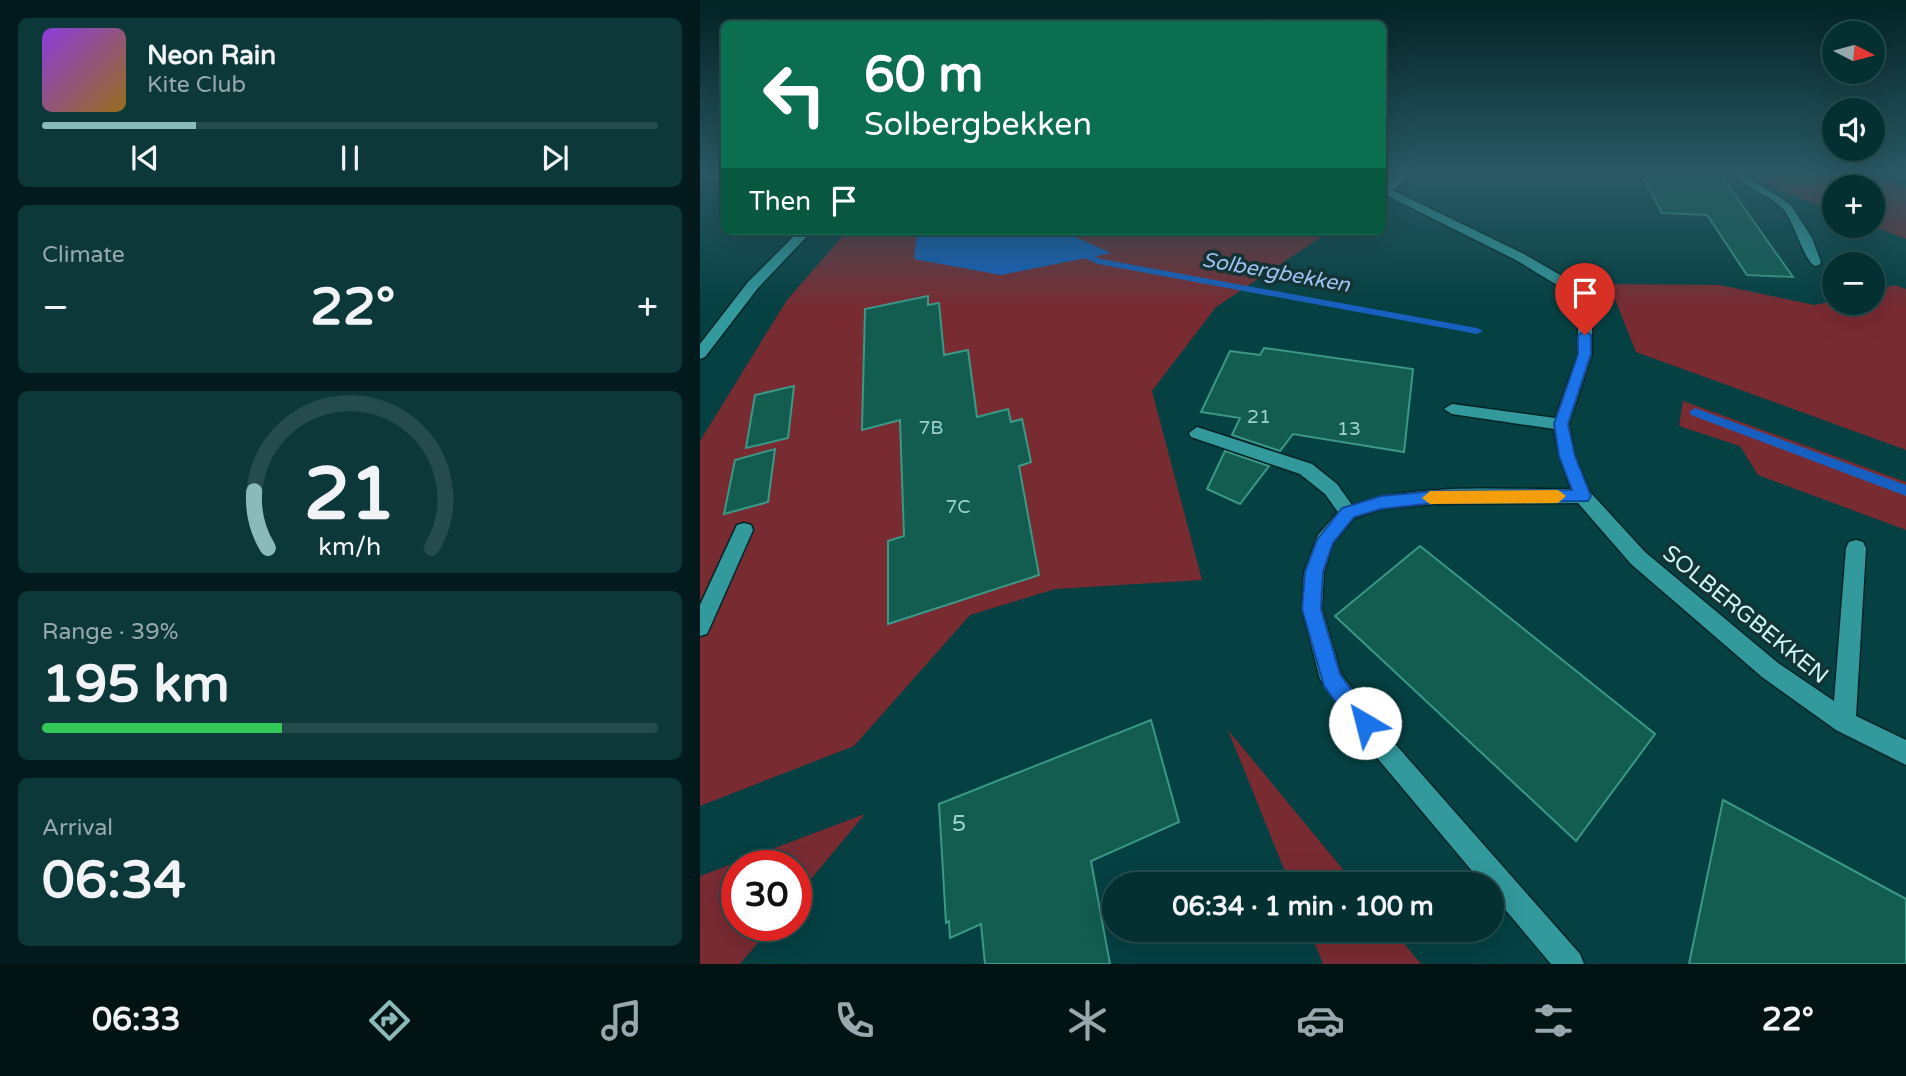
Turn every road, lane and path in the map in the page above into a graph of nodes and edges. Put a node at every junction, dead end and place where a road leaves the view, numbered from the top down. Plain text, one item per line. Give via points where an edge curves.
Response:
1 (1443, 219) edge
2 (1794, 219) edge
3 (802, 235) edge
4 (1815, 262) dead end
5 (700, 354) edge
6 (1452, 409) dead end
7 (1561, 424) junction
8 (1197, 433) dead end
9 (1583, 496) junction
10 (1348, 513) junction
11 (744, 530) dead end
12 (1856, 548) dead end
13 (700, 627) edge
14 (1844, 722) junction
15 (1906, 753) edge
16 (1570, 964) edge

1 - 7 street via 1520,257 1577,295 1585,316 1585,354
2 - 4 street
3 - 5 street via 753,285
6 - 7 street
7 - 9 street, SOLBERGBEKKEN via 1567,456
8 - 10 street via 1306,469 1331,489
9 - 10 street via 1435,497 1381,502
9 - 14 street, SOLBERGBEKKEN via 1637,558 1770,670
10 - 16 street via 1325,540 1314,572 1312,609 1331,679 1381,745
11 - 13 street
12 - 14 street
14 - 15 street, SOLBERGBEKKEN

